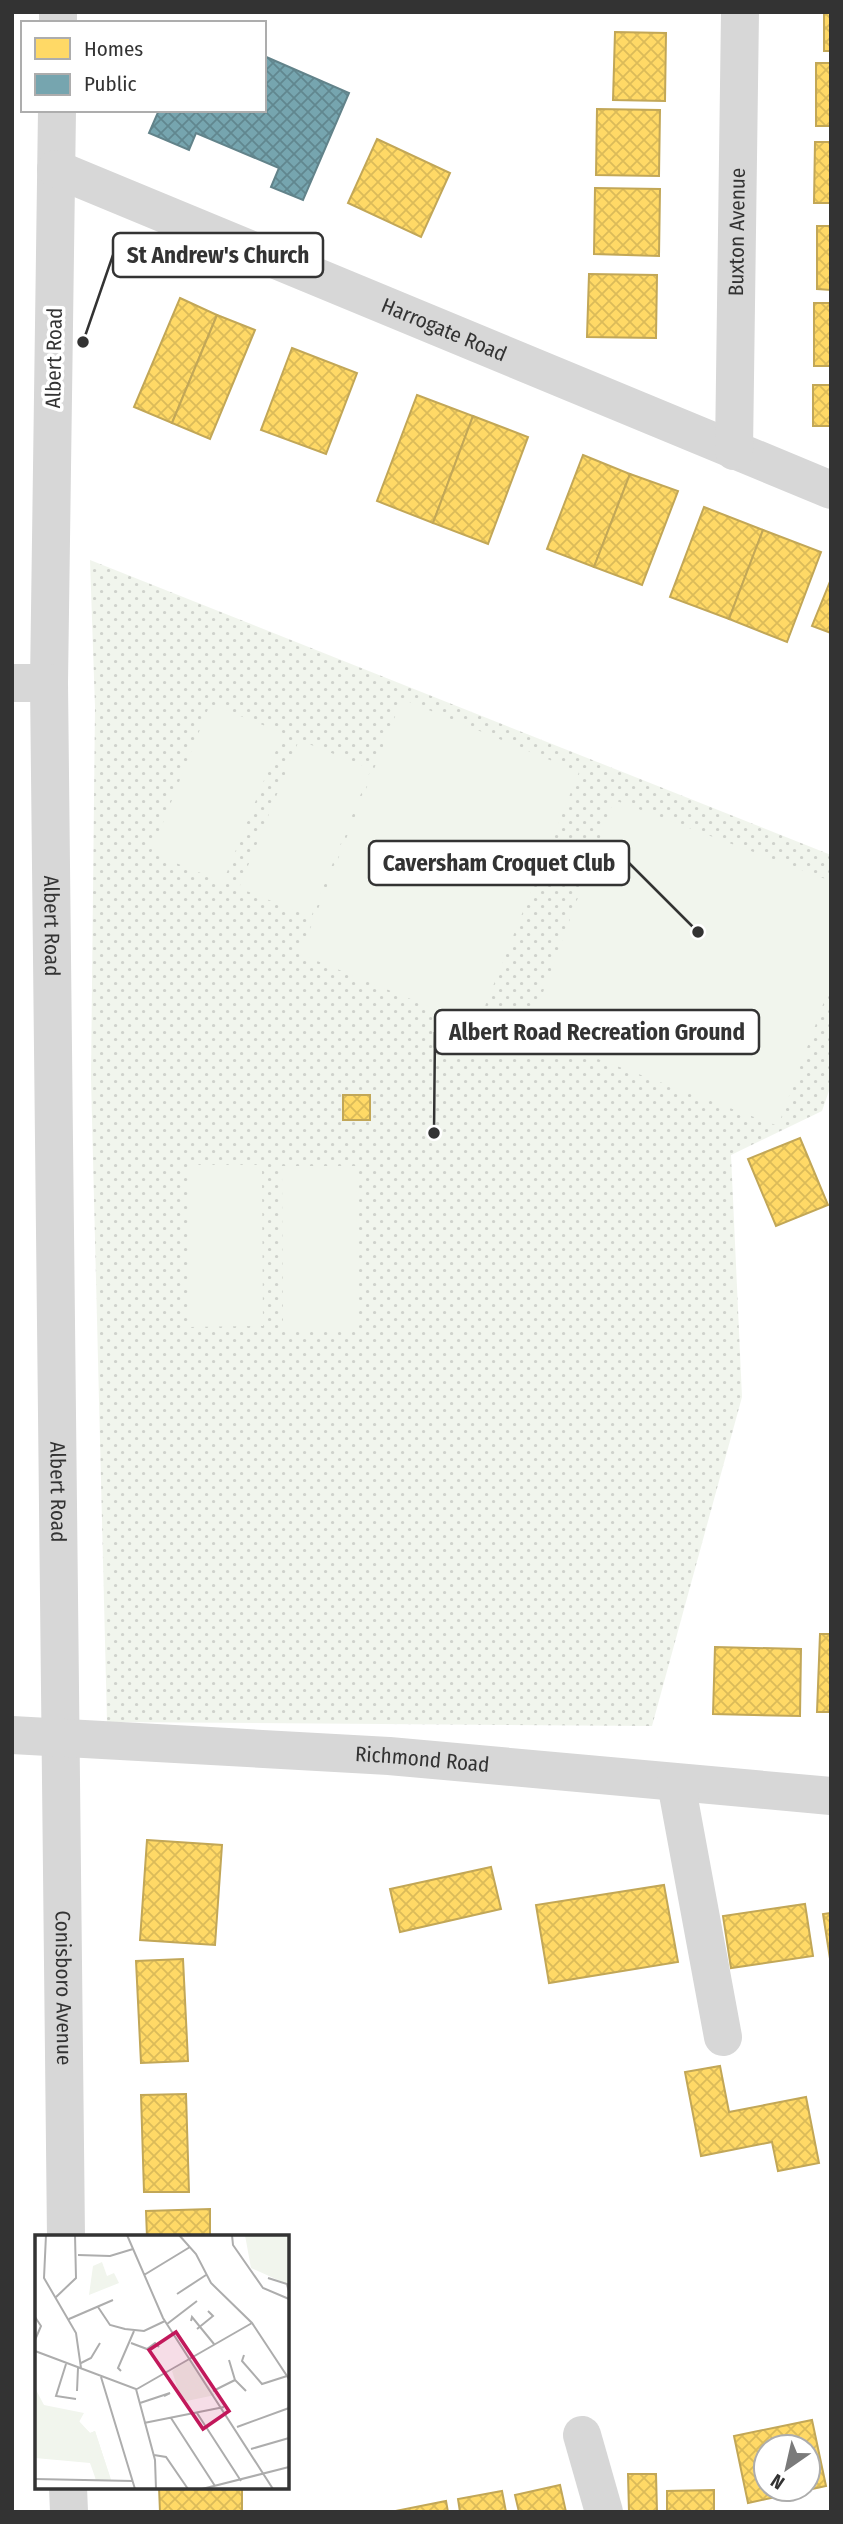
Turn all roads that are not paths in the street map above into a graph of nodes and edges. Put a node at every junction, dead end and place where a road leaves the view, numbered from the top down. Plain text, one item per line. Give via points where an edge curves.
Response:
1 (740, 12) edge
2 (57, 112) edge
3 (56, 169) junction
4 (734, 451) junction
5 (831, 490) edge
6 (31, 683) edge
7 (12, 1735) edge
8 (62, 1739) junction
9 (676, 1783) junction
10 (831, 1796) edge
11 (723, 2037) dead end
12 (66, 2235) edge
13 (582, 2435) dead end
14 (68, 2489) edge
15 (69, 2512) edge
16 (604, 2512) edge

1 - 4 street, Buxton Avenue
2 - 3 street, Albert Road
3 - 4 street, Harrogate Road
3 - 6 street, Albert Road
4 - 5 street, Harrogate Road
6 - 8 street, Albert Road
7 - 8 street, Richmond Road
8 - 9 street, Richmond Road via 389,1756
8 - 12 street, Conisboro Avenue
9 - 10 street, Richmond Road
9 - 11 street
13 - 16 street
14 - 15 street

